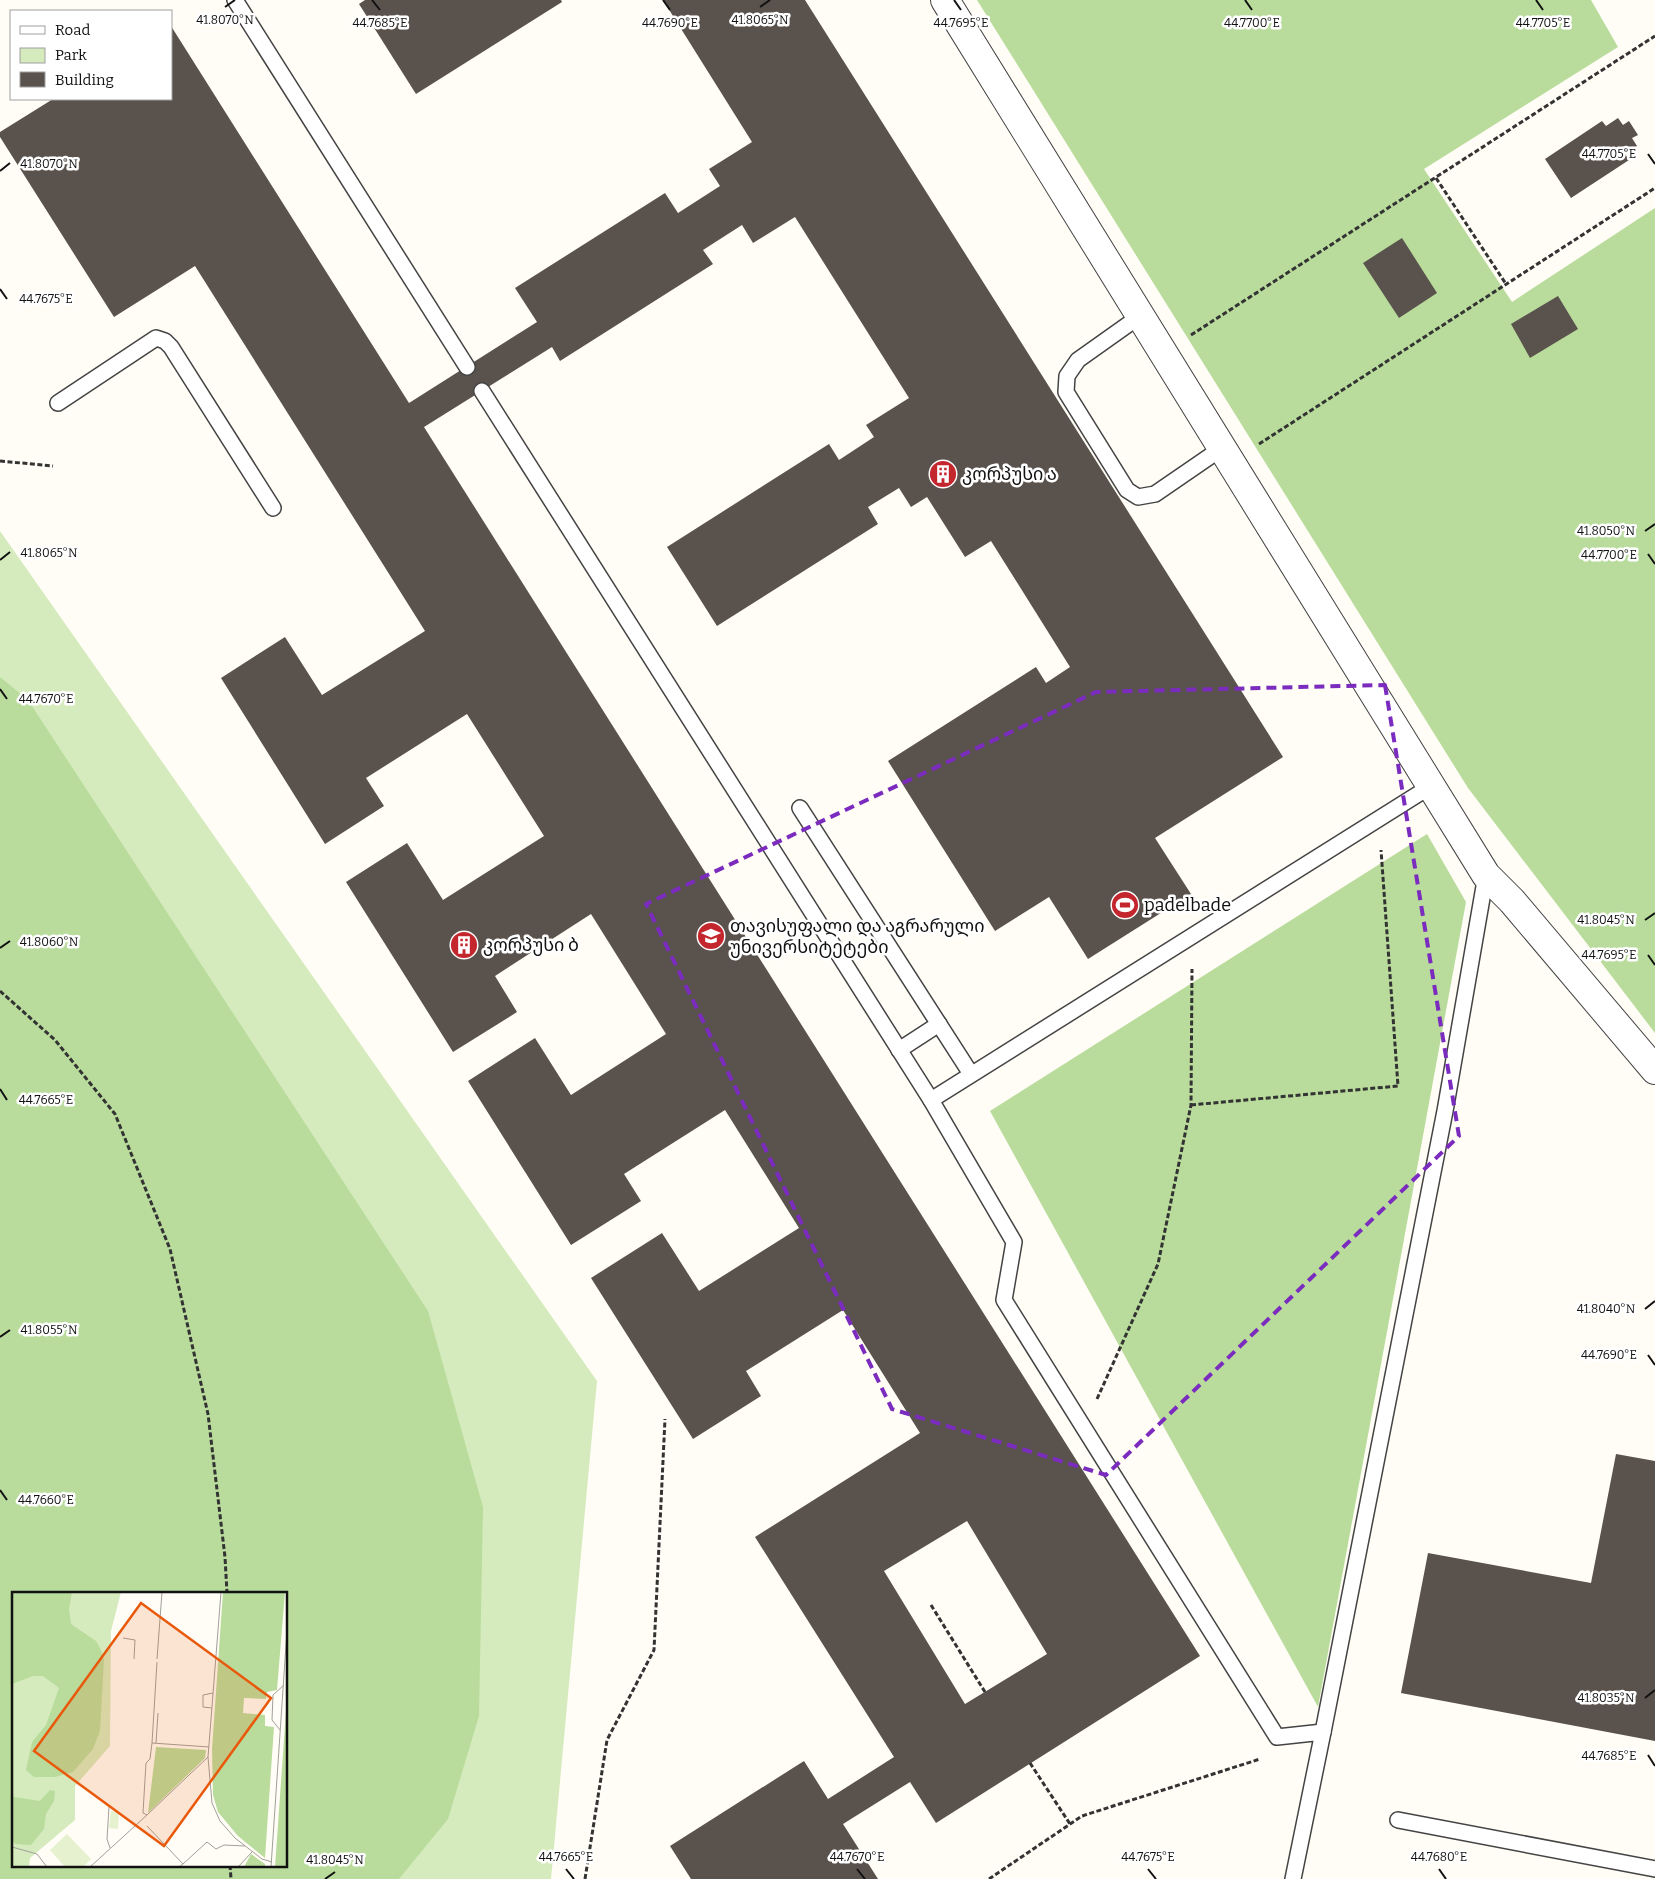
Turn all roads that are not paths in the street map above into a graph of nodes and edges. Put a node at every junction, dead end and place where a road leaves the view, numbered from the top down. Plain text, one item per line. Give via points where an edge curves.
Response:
1 (235, 0) edge
2 (945, 0) edge
3 (1140, 316) junction
4 (467, 367) dead end
5 (482, 391) dead end
6 (58, 403) dead end
7 (1226, 455) junction
8 (273, 508) dead end
9 (1431, 786) junction
10 (800, 808) dead end
11 (1486, 875) junction
12 (939, 1024) junction
13 (900, 1050) junction
14 (1655, 1070) edge
15 (971, 1074) junction
16 (931, 1100) junction
17 (1323, 1732) junction
18 (1398, 1820) dead end
19 (1655, 1869) edge
20 (1293, 1879) edge

1 - 4 lane
2 - 3 street
3 - 7 street
3 - 7 lane via 1078,360 1066,376 1066,392 1128,490 1138,497 1155,494
5 - 13 lane
6 - 8 lane via 156,338 165,340
7 - 9 street
9 - 11 street
9 - 15 lane
10 - 12 lane
11 - 14 street
11 - 17 lane via 1445,1111
12 - 13 lane
12 - 15 lane
13 - 16 lane
15 - 16 lane
16 - 17 lane via 1014,1242 1004,1300 1084,1429 1277,1737
17 - 20 lane
18 - 19 lane

